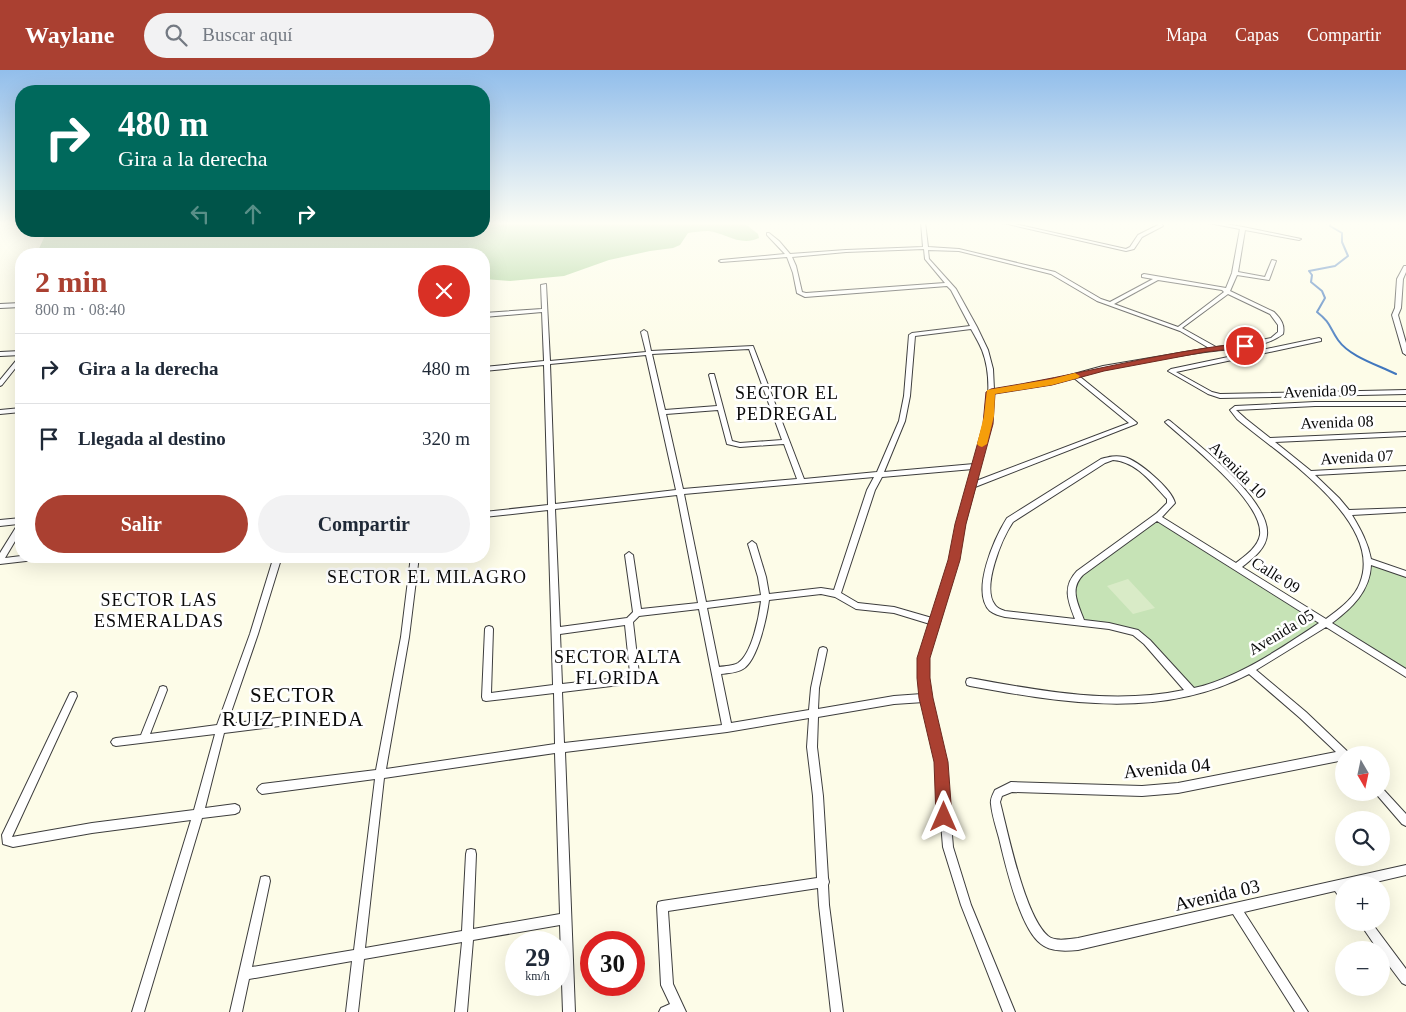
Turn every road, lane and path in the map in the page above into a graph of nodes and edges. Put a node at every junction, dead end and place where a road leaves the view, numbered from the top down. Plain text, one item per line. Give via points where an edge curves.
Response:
1 (794, 266) edge
2 (933, 266) edge
3 (1024, 266) edge
4 (1236, 266) edge
5 (1272, 266) edge
6 (1406, 268) edge
7 (1235, 273) junction
8 (1144, 276) dead end
9 (1158, 278) junction
10 (949, 284) junction
11 (544, 285) dead end
12 (1228, 291) junction
13 (1110, 304) junction
14 (15, 305) edge
15 (0, 306) edge
16 (545, 310) junction
17 (490, 315) edge
18 (974, 327) junction
19 (1178, 329) junction
20 (644, 332) dead end
21 (1319, 340) dead end
22 (1214, 348) junction
23 (15, 353) edge
24 (648, 353) junction
25 (1406, 353) edge
26 (0, 354) edge
27 (547, 362) junction
28 (15, 365) edge
29 (490, 368) edge
30 (712, 375) dead end
31 (1075, 376) junction
32 (0, 384) edge
33 (991, 392) junction
34 (1406, 392) edge
35 (1406, 404) edge
36 (720, 408) junction
37 (1235, 408) joint
38 (15, 411) edge
39 (0, 412) edge
40 (662, 412) junction
41 (1168, 422) dead end
42 (1406, 434) edge
43 (1268, 440) junction
44 (787, 442) junction
45 (976, 466) junction
46 (1406, 468) edge
47 (1309, 473) junction
48 (879, 474) junction
49 (801, 481) junction
50 (972, 485) junction
51 (680, 492) junction
52 (552, 506) junction
53 (1406, 510) edge
54 (490, 513) edge
55 (1346, 513) junction
56 (1156, 517) junction
57 (15, 521) edge
58 (0, 523) edge
59 (15, 535) edge
60 (752, 544) dead end
61 (630, 555) dead end
62 (15, 559) edge
63 (0, 560) edge
64 (1367, 561) junction
65 (276, 563) edge
66 (414, 563) edge
67 (1236, 567) junction
68 (1406, 574) edge
69 (837, 594) junction
70 (765, 598) junction
71 (702, 605) junction
72 (636, 614) junction
73 (629, 621) junction
74 (936, 622) junction
75 (1081, 623) junction
76 (1325, 624) junction
77 (489, 629) dead end
78 (557, 631) junction
79 (823, 650) dead end
80 (1249, 669) junction
81 (716, 671) junction
82 (1406, 673) edge
83 (970, 682) dead end
84 (559, 688) junction
85 (163, 690) dead end
86 (1191, 692) junction
87 (73, 696) dead end
88 (926, 698) junction
89 (812, 715) junction
90 (319, 717) dead end
91 (221, 728) junction
92 (727, 728) junction
93 (144, 738) junction
94 (116, 742) dead end
95 (1336, 746) edge
96 (560, 748) junction
97 (1335, 757) edge
98 (380, 774) junction
99 (262, 789) dead end
100 (1388, 801) edge
101 (235, 809) dead end
102 (198, 814) junction
103 (1406, 821) edge
104 (471, 854) dead end
105 (1406, 870) edge
106 (1386, 876) edge
107 (265, 881) dead end
108 (824, 882) junction
109 (1335, 891) edge
110 (1236, 909) junction
111 (566, 919) junction
112 (1371, 931) edge
113 (1038, 934) joint
114 (467, 935) junction
115 (359, 954) junction
116 (244, 974) junction
117 (1406, 979) edge
118 (679, 1010) edge
119 (138, 1012) edge
120 (236, 1012) edge
121 (352, 1012) edge
122 (461, 1012) edge
123 (569, 1012) edge
124 (665, 1012) edge
125 (837, 1012) edge
126 (1009, 1012) edge
127 (1302, 1012) edge

1 - 10 street via 800,293 805,295
2 - 10 street
3 - 13 street via 1053,273
4 - 7 street
5 - 7 street via 1267,279
6 - 25 street via 1400,279 1395,315
7 - 12 street
8 - 9 street
9 - 12 street
9 - 13 street
10 - 18 street
11 - 16 street
12 - 19 street
12 - 22 street via 1275,316 1281,325 1281,333 1264,342
13 - 19 street
14 - 15 street
16 - 17 street
16 - 27 street
18 - 33 street via 989,363
18 - 48 street via 912,335 905,412
19 - 22 street
20 - 24 street
21 - 34 street via 1171,371 1220,396
22 - 31 street
23 - 26 street
24 - 27 street
24 - 40 street
24 - 44 street via 752,347
27 - 29 street
27 - 52 street
28 - 32 street
30 - 36 street
31 - 33 street
31 - 50 street via 1134,423
33 - 45 street via 989,416
35 - 37 street, Avenida 09
36 - 40 street
36 - 44 street via 729,443
37 - 43 street, Avenida 05 via 1234,412
38 - 39 street
40 - 51 street
41 - 67 street, Avenida 10 via 1247,495 1262,517 1264,535 1259,548
42 - 43 street, Avenida 08
43 - 47 street, Avenida 05
44 - 49 street
45 - 48 street
45 - 50 street
46 - 47 street, Avenida 07
47 - 55 street, Avenida 05
48 - 49 street
48 - 69 street
49 - 51 street
50 - 74 street
51 - 52 street
51 - 71 street
52 - 54 street
52 - 78 street
53 - 55 street
55 - 64 street, Avenida 05 via 1361,537
56 - 67 street, Calle 09
56 - 75 street via 1071,581 1070,590
56 - 75 street via 1171,503 1170,498 1137,466 1118,457 1103,461 1022,511 1003,529 994,550 987,589 993,609 1005,614
57 - 58 street
59 - 63 street
60 - 70 street
61 - 72 street
62 - 63 street
64 - 68 street
64 - 76 street, Avenida 05 via 1366,577 1359,594
65 - 91 street
66 - 98 street
67 - 76 street, Calle 09
69 - 70 street via 821,591
69 - 74 street via 856,606 894,610
70 - 71 street
70 - 81 street via 750,657 738,668
71 - 72 street
71 - 81 street
72 - 73 street
73 - 78 street
73 - 84 street via 633,677
74 - 88 street via 924,658
75 - 86 street via 1135,632
76 - 80 street, Avenida 05
76 - 82 street, Calle 09
77 - 84 street via 486,697
78 - 84 street
79 - 89 street
80 - 86 street, Avenida 05
80 - 95 street
81 - 92 street
83 - 86 street, Avenida 05 via 1100,702 1142,700
84 - 96 street
85 - 93 street
87 - 102 street via 7,840 13,842
88 - 89 street via 894,700
88 - 126 street via 941,762 948,847 969,913
89 - 92 street
89 - 108 street
90 - 91 street
91 - 93 street
91 - 102 street
92 - 96 street
93 - 94 street
96 - 98 street
96 - 111 street
97 - 113 street, Avenida 04 via 1178,788 1142,791 1006,788 998,793 995,802 1021,893
98 - 99 street
98 - 115 street
100 - 103 street
101 - 102 street
102 - 119 street
104 - 114 street
105 - 106 street, Avenida 03
107 - 116 street
108 - 118 street via 662,906 667,985
108 - 125 street
109 - 110 street, Avenida 03
110 - 113 street, Avenida 03 via 1078,944 1056,944
110 - 127 street
111 - 114 street
111 - 123 street
112 - 117 street
114 - 115 street
114 - 122 street
115 - 116 street
115 - 121 street
116 - 120 street
118 - 124 street

